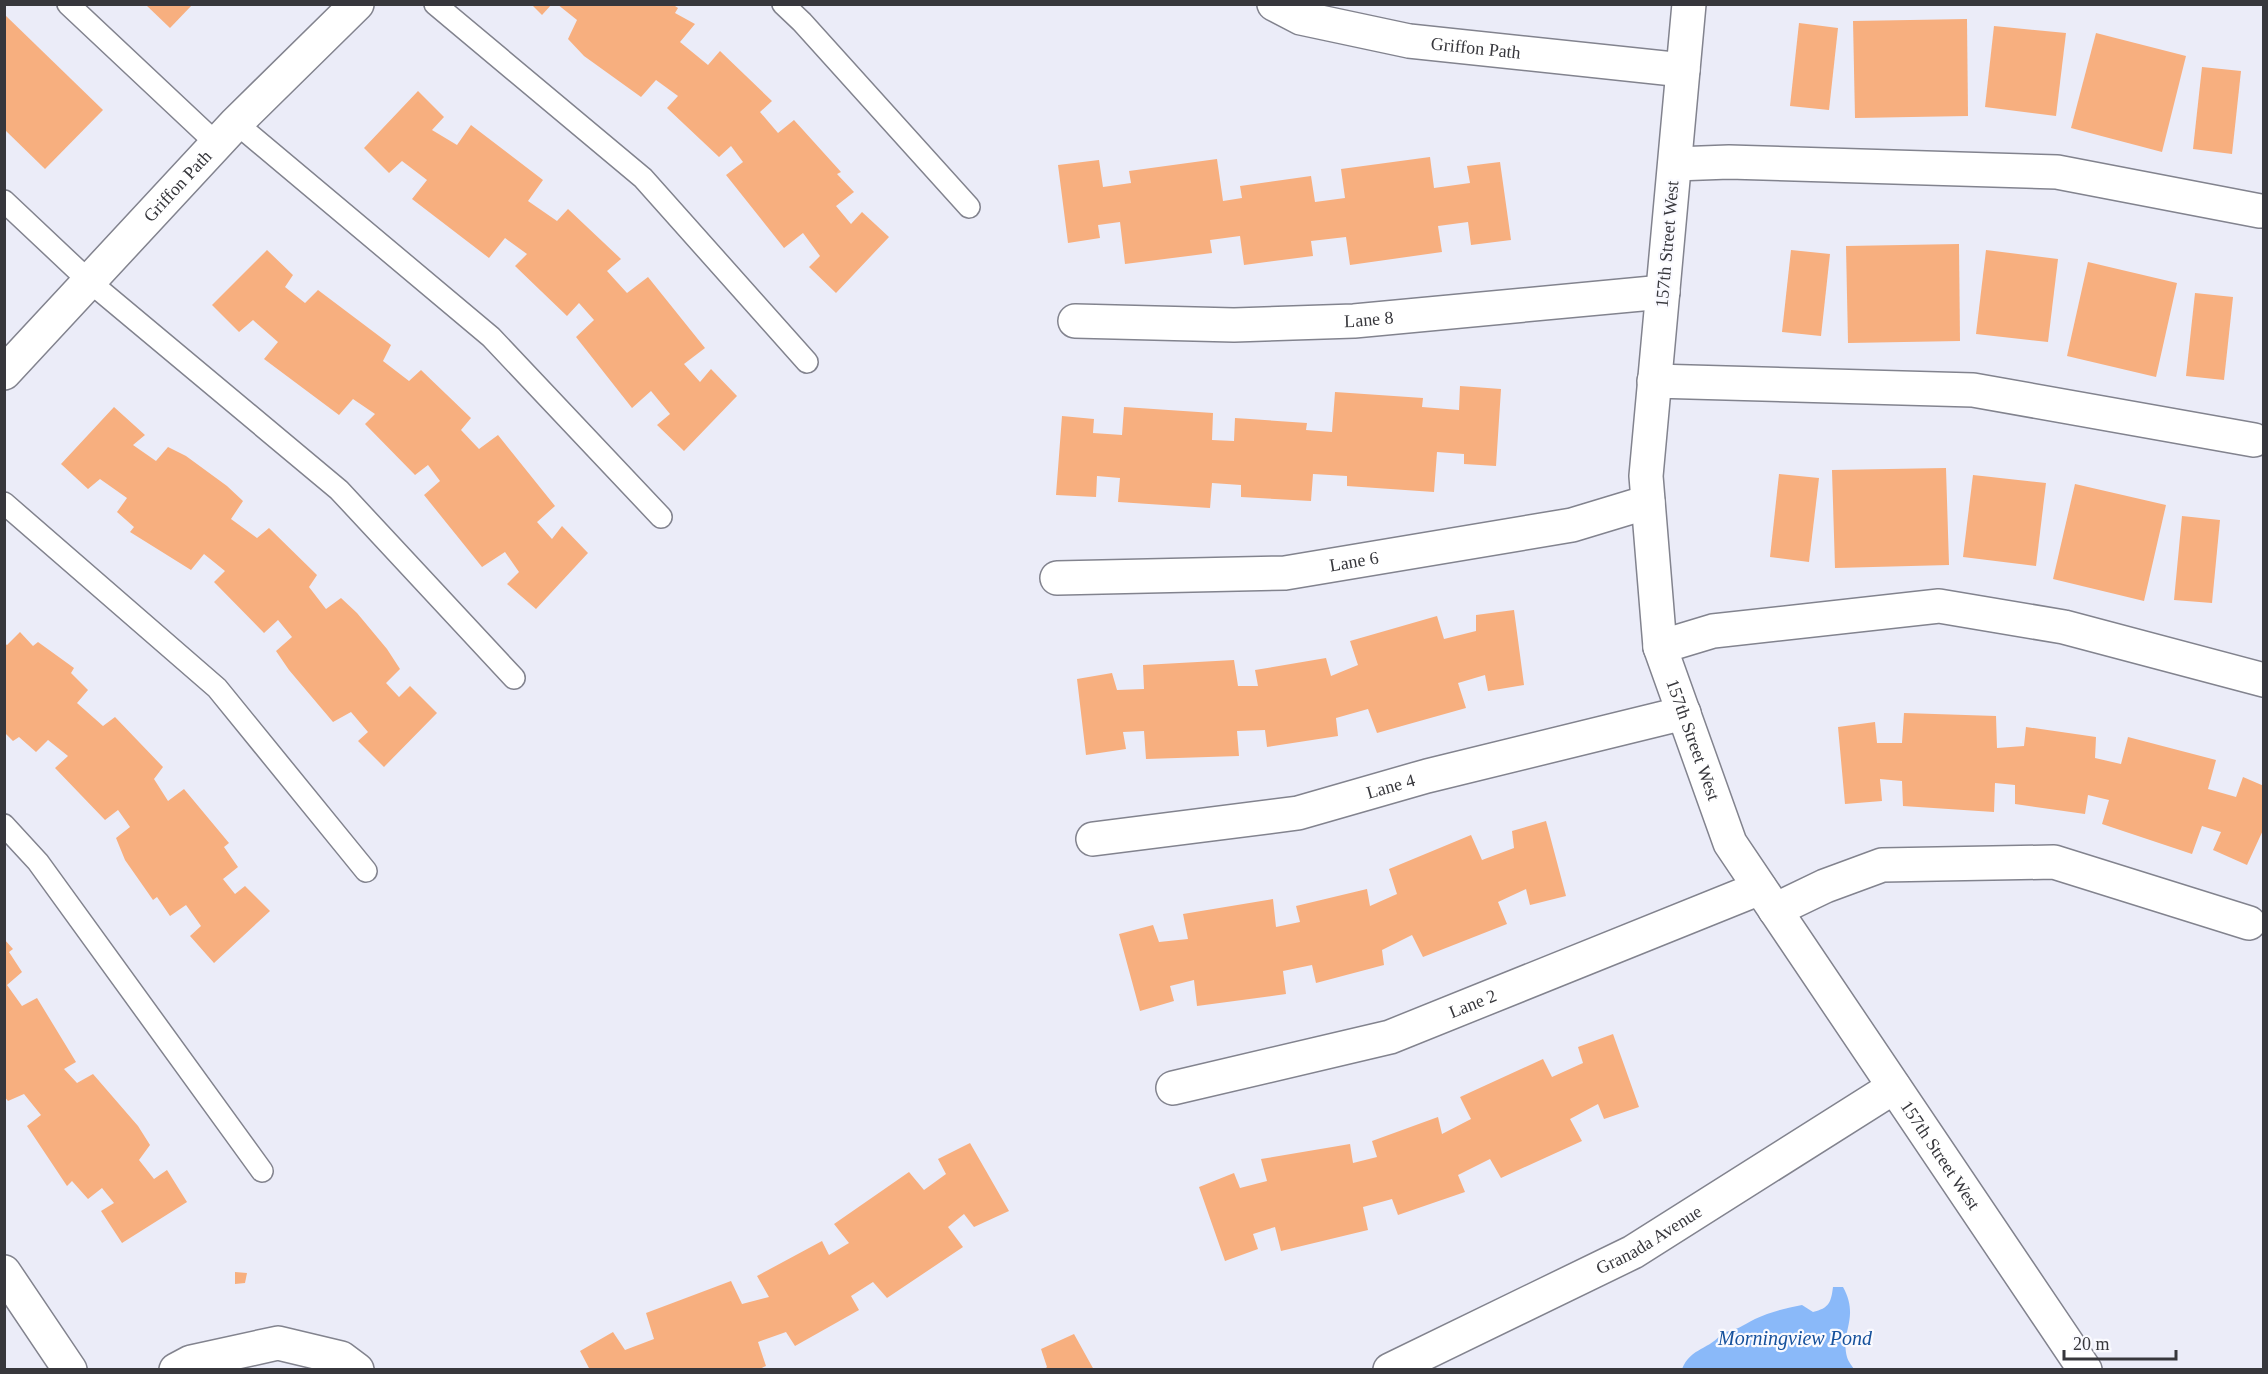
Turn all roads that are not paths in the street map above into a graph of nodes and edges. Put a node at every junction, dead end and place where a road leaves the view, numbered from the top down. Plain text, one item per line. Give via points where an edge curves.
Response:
1 (68, 4) edge
2 (435, 4) edge
3 (783, 4) edge
4 (1274, 4) edge
5 (1689, 4) edge
6 (354, 5) edge
7 (1683, 70) junction
8 (227, 134) junction
9 (1675, 164) junction
10 (4, 201) edge
11 (969, 207) dead end
12 (2260, 211) dead end
13 (90, 282) junction
14 (1663, 292) junction
15 (1075, 321) dead end
16 (807, 362) dead end
17 (4, 373) edge
18 (1654, 381) junction
19 (2254, 440) dead end
20 (1648, 502) junction
21 (4, 503) edge
22 (661, 517) dead end
23 (1057, 578) dead end
24 (1660, 647) junction
25 (514, 678) dead end
26 (2264, 680) edge
27 (1684, 713) junction
28 (4, 825) edge
29 (1093, 839) dead end
30 (366, 871) dead end
31 (1768, 899) junction
32 (2249, 923) dead end
33 (1894, 1087) junction
34 (1173, 1088) dead end
35 (262, 1171) dead end
36 (4, 1272) edge
37 (70, 1370) edge
38 (176, 1370) edge
39 (357, 1370) edge
40 (1390, 1370) edge
41 (2085, 1370) edge

1 - 8 lane
2 - 16 lane via 643,178
3 - 11 lane
4 - 7 street, Griffon Path via 1301,18 1408,41
5 - 7 street, 157th Street West
6 - 8 street, Griffon Path
7 - 9 street, 157th Street West
8 - 13 street, Griffon Path
8 - 22 lane via 491,337
9 - 12 street via 1729,162 2057,172
9 - 14 street, 157th Street West
10 - 13 lane
13 - 17 street, Griffon Path
13 - 25 lane via 339,490
14 - 15 street, Lane 8 via 1354,321 1234,325
14 - 18 street, 157th Street West
18 - 19 street via 1972,390
18 - 20 street, 157th Street West via 1646,476
20 - 23 street, Lane 6 via 1572,525 1285,573
20 - 24 street, 157th Street West
21 - 30 lane via 217,688
24 - 26 street via 1713,631 1939,606 2064,627
24 - 27 street, 157th Street West
27 - 29 street, Lane 4 via 1427,776 1298,813
27 - 31 street, 157th Street West via 1730,843
28 - 35 lane via 38,862
31 - 32 street, Lane 2 via 1825,886 1882,865 2054,862
31 - 33 street, 157th Street West
31 - 34 street, Lane 2 via 1390,1037
33 - 40 street, Granada Avenue via 1633,1252
33 - 41 street, 157th Street West
36 - 37 street
38 - 39 street via 191,1362 278,1343 341,1358

